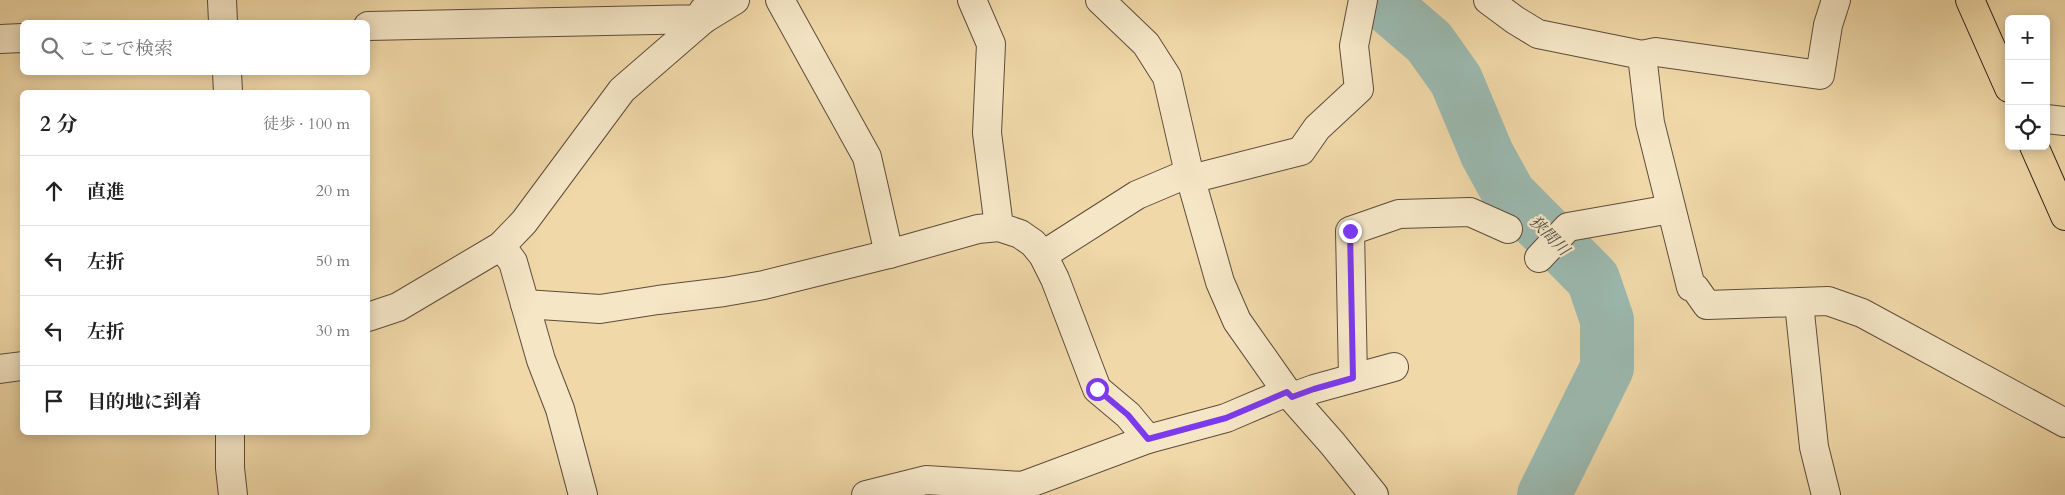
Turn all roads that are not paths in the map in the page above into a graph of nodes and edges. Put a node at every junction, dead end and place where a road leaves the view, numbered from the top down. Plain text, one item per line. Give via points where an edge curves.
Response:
1 (222, 0) edge
2 (735, 0) edge
3 (780, 0) edge
4 (972, 0) edge
5 (1100, 0) edge
6 (1488, 0) edge
7 (1836, 0) edge
8 (1970, 0) edge
9 (1362, 5) edge
10 (703, 9) edge
11 (223, 20) edge
12 (370, 26) edge
13 (20, 38) edge
14 (0, 39) edge
15 (1642, 55) junction
16 (227, 75) edge
17 (2005, 79) edge
18 (228, 90) edge
19 (2050, 120) edge
20 (2065, 121) edge
21 (2036, 150) edge
22 (1190, 176) junction
23 (1672, 209) junction
24 (2065, 216) edge
25 (999, 227) junction
26 (1508, 229) dead end
27 (501, 246) junction
28 (889, 254) junction
29 (1043, 255) junction
30 (1539, 258) dead end
31 (1799, 303) junction
32 (526, 304) junction
33 (370, 316) edge
34 (20, 366) edge
35 (1394, 367) dead end
36 (0, 369) edge
37 (1353, 378) junction
38 (1289, 394) junction
39 (2065, 423) edge
40 (230, 435) edge
41 (1148, 439) junction
42 (233, 495) edge
43 (584, 495) edge
44 (866, 495) edge
45 (1374, 495) edge
46 (1826, 495) edge

1 - 11 street
2 - 10 street
3 - 28 street via 867,157
4 - 25 street via 991,44 988,133
5 - 22 street via 1146,44 1167,77
6 - 15 street via 1538,34
7 - 15 street via 1828,24 1820,75 1656,52
8 - 17 main road
9 - 22 street via 1354,46 1359,89 1318,128 1301,151
10 - 12 street
10 - 27 street via 622,90 524,222
13 - 14 street
15 - 23 street via 1650,124
16 - 18 street
19 - 20 street
21 - 24 main road
22 - 29 street via 1136,195
22 - 38 street via 1220,282 1237,321
23 - 30 street via 1568,227
23 - 31 street via 1692,287 1707,305
25 - 28 street via 978,229
25 - 29 street via 1020,234 1034,243
26 - 37 street via 1470,212 1399,214 1350,231
27 - 32 street via 513,262
27 - 33 street via 398,307
28 - 32 street via 724,292 600,309
29 - 41 street via 1097,389 1128,415
31 - 39 street via 1828,301 1862,314
31 - 46 street via 1814,447
32 - 43 street
34 - 36 street
35 - 37 street
37 - 38 street
38 - 41 street via 1226,418
38 - 45 street
40 - 42 street
41 - 44 street via 1022,486 926,480

